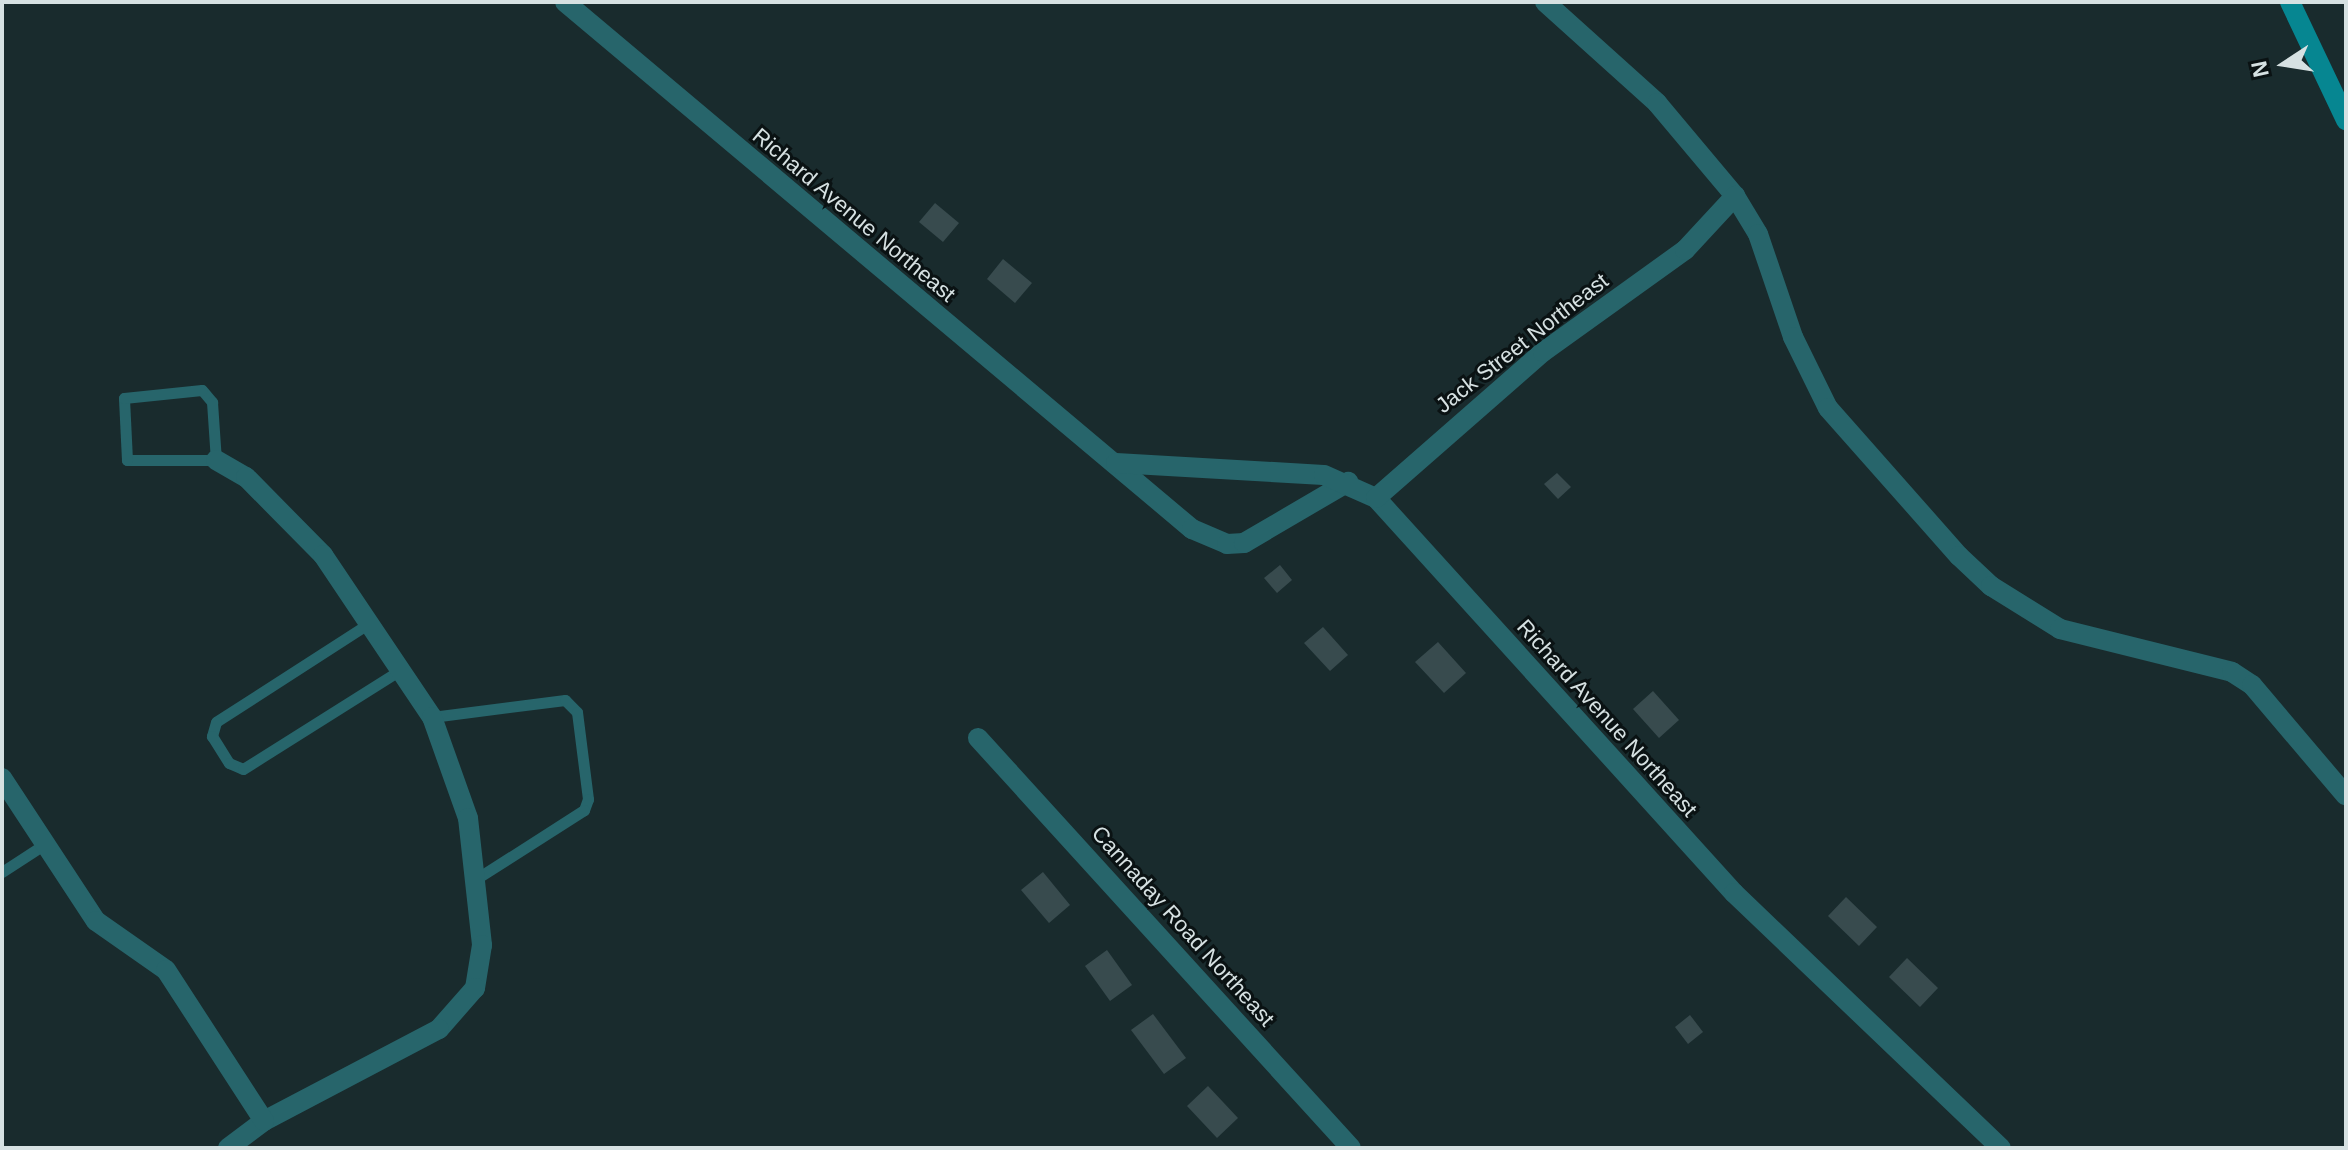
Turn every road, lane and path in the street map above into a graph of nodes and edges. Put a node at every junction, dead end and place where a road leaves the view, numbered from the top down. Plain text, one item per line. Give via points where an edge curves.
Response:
1 (565, 2) edge
2 (1545, 2) edge
3 (2290, 2) edge
4 (2346, 120) edge
5 (1735, 196) junction
6 (216, 460) junction
7 (1116, 463) junction
8 (1348, 482) junction
9 (1376, 498) junction
10 (371, 622) junction
11 (402, 669) junction
12 (432, 717) junction
13 (978, 738) dead end
14 (2, 778) edge
15 (2346, 796) edge
16 (9, 803) edge
17 (45, 844) junction
18 (2, 872) edge
19 (476, 879) junction
20 (264, 1121) junction
21 (228, 1148) edge
22 (1351, 1148) edge
23 (2001, 1148) edge

1 - 7 street, Richard Avenue Northeast
2 - 5 street via 1657,103
3 - 4 street
5 - 9 street, Jack Street Northeast via 1685,250 1543,352
5 - 15 street via 1758,234 1793,337 1828,408 1959,556 1991,586 2060,629 2232,672 2252,685
6 - 6 lane via 127,460 121,403 131,396 202,390 212,402
6 - 10 street via 246,477 287,514
7 - 8 street, Richard Avenue Northeast via 1324,475
7 - 8 street, Richard Avenue Northeast via 1192,529 1227,544 1253,540
8 - 9 street, Richard Avenue Northeast
9 - 23 street, Richard Avenue Northeast via 1734,893
10 - 11 street
10 - 11 lane via 216,722 212,736 229,763 243,769
11 - 12 street
12 - 19 street via 458,777
12 - 19 lane via 565,700 577,712 588,799 584,810
13 - 22 street, Cannaday Road Northeast
14 - 16 street
16 - 17 street
17 - 18 lane
17 - 20 street via 96,921 166,970
19 - 20 street via 481,965 475,988 449,1020
20 - 21 street

